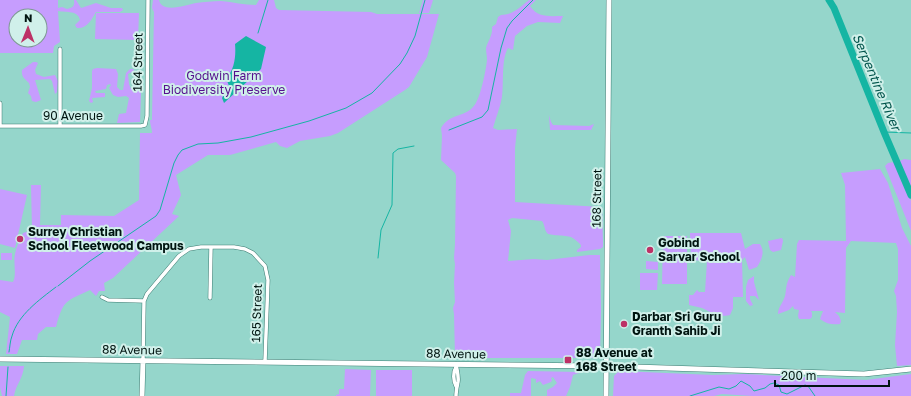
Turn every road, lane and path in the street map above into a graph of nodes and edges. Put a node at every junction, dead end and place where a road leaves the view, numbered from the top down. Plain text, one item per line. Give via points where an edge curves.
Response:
1 (148, 0) edge
2 (609, 0) edge
3 (60, 50) dead end
4 (0, 103) edge
5 (145, 125) joint
6 (0, 126) edge
7 (60, 126) junction
8 (211, 247) junction
9 (102, 297) dead end
10 (210, 298) dead end
11 (144, 301) junction
12 (0, 359) edge
13 (143, 360) junction
14 (265, 361) junction
15 (607, 366) junction
16 (457, 367) junction
17 (911, 369) edge
18 (142, 396) edge
19 (456, 396) edge
20 (606, 396) edge

1 - 5 street, 164 Street
2 - 15 main road, 168 Street
3 - 7 street
4 - 6 street
5 - 7 street, 90 Avenue
6 - 7 street, 90 Avenue
8 - 10 street
8 - 11 street via 197,247 179,256 150,290
8 - 14 street, 165 Street via 245,249 253,253 265,266 268,280
9 - 11 street via 108,300
11 - 13 street
12 - 13 main road, 88 Avenue
13 - 14 main road, 88 Avenue
13 - 18 main road
14 - 16 main road, 88 Avenue
15 - 16 main road, 88 Avenue
15 - 17 main road, 88 Avenue via 864,374
15 - 20 main road, 168 Street
16 - 19 street

